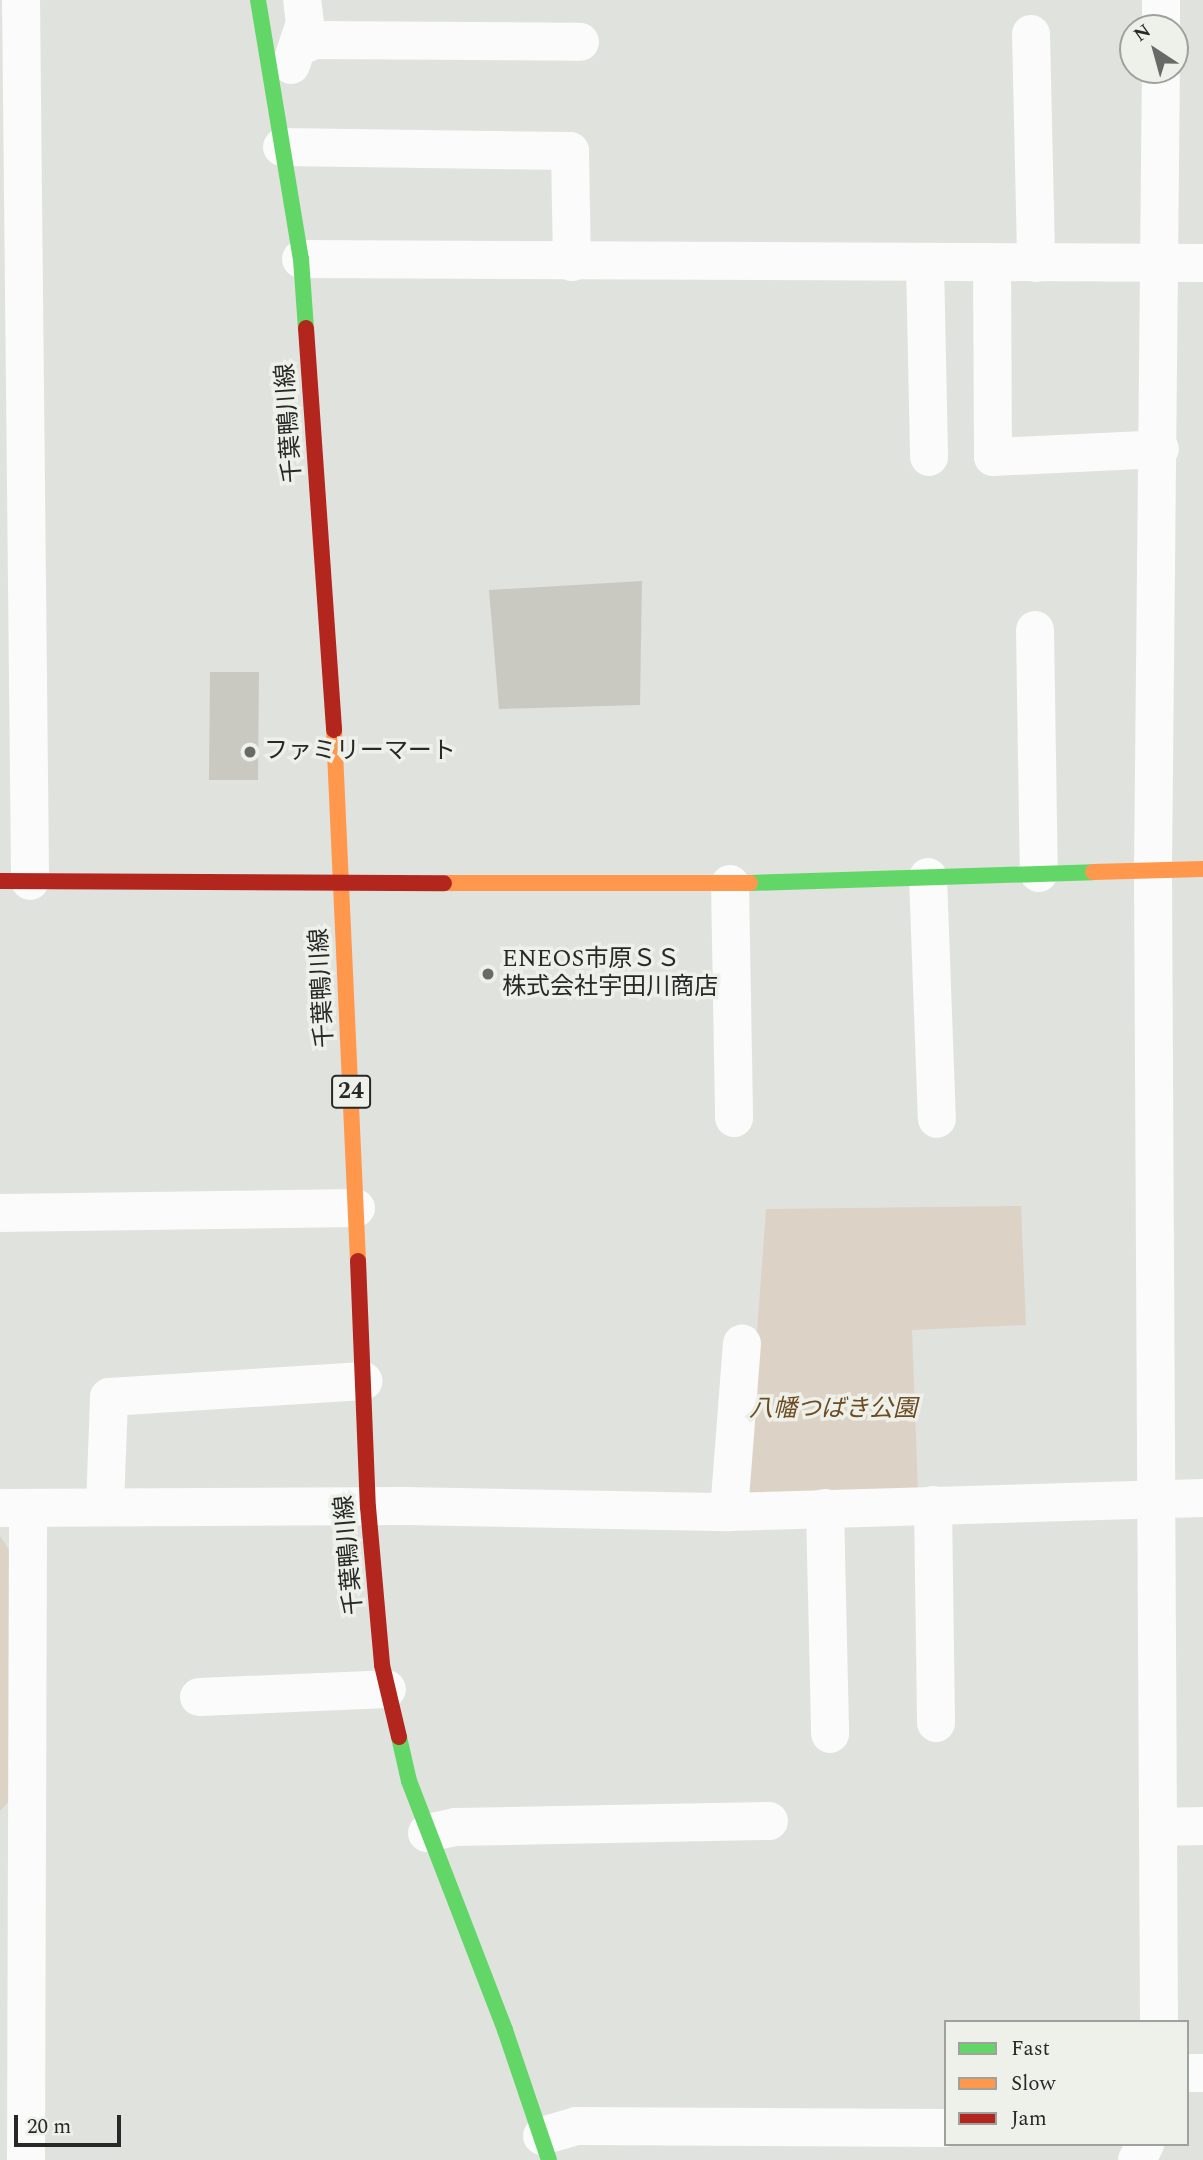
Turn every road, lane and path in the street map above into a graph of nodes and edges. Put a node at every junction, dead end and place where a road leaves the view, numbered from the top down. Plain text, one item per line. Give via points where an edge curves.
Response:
1 (21, 0) edge
2 (258, 0) edge
3 (302, 0) edge
4 (1031, 34) dead end
5 (580, 42) dead end
6 (298, 47) junction
7 (1161, 84) edge
8 (272, 90) junction
9 (282, 147) junction
10 (301, 259) junction
11 (572, 262) junction
12 (925, 263) junction
13 (992, 263) junction
14 (1036, 263) junction
15 (1162, 263) junction
16 (1203, 263) edge
17 (1160, 449) junction
18 (929, 457) dead end
19 (1035, 630) dead end
20 (1153, 869) junction
21 (1203, 869) edge
22 (1039, 873) junction
23 (929, 877) junction
24 (15, 881) edge
25 (340, 884) junction
26 (730, 884) junction
27 (734, 1118) dead end
28 (937, 1119) dead end
29 (356, 1208) junction
30 (0, 1213) edge
31 (741, 1344) dead end
32 (363, 1381) junction
33 (1158, 1497) junction
34 (1203, 1498) edge
35 (933, 1505) junction
36 (105, 1507) junction
37 (368, 1507) junction
38 (14, 1508) edge
39 (825, 1508) junction
40 (729, 1512) junction
41 (387, 1689) junction
42 (199, 1697) dead end
43 (936, 1723) dead end
44 (830, 1734) dead end
45 (769, 1821) dead end
46 (1203, 1826) edge
47 (1160, 1827) junction
48 (427, 1833) junction
49 (13, 1838) edge
50 (1159, 2020) edge
51 (944, 2128) edge
52 (545, 2148) edge
53 (26, 2160) edge

1 - 24 street
2 - 8 main road, 千葉鴨川線 / 24
3 - 6 street via 304,23
4 - 14 street
5 - 6 street via 315,40
6 - 8 street via 295,60
7 - 15 street
8 - 9 main road, 千葉鴨川線 / 24
9 - 10 main road, 千葉鴨川線 / 24
9 - 11 street via 570,151
10 - 11 street
10 - 25 main road, 千葉鴨川線 / 24
11 - 12 street
12 - 13 street
12 - 18 street
13 - 14 street
13 - 17 street via 993,457
14 - 15 street
15 - 16 street
15 - 17 street
17 - 20 street
19 - 22 street
20 - 21 main road
20 - 22 main road
20 - 33 street
22 - 23 main road
23 - 26 main road
23 - 28 street
24 - 25 main road
25 - 26 main road
25 - 29 main road, 千葉鴨川線 / 24
26 - 27 street
29 - 30 street
29 - 32 main road, 千葉鴨川線 / 24
31 - 40 street
32 - 36 street via 109,1397
32 - 37 main road, 千葉鴨川線 / 24
33 - 34 street
33 - 35 street
33 - 47 street
35 - 39 street
35 - 43 street
36 - 37 street
36 - 38 street
37 - 40 street
37 - 41 main road, 千葉鴨川線 / 24
38 - 49 street
39 - 40 street
39 - 44 street
41 - 42 street
41 - 48 main road, 千葉鴨川線 / 24 via 398,1745
45 - 48 street via 455,1826
46 - 47 street
47 - 50 street
48 - 52 main road, 千葉鴨川線 / 24
49 - 53 street
51 - 52 street via 576,2126

